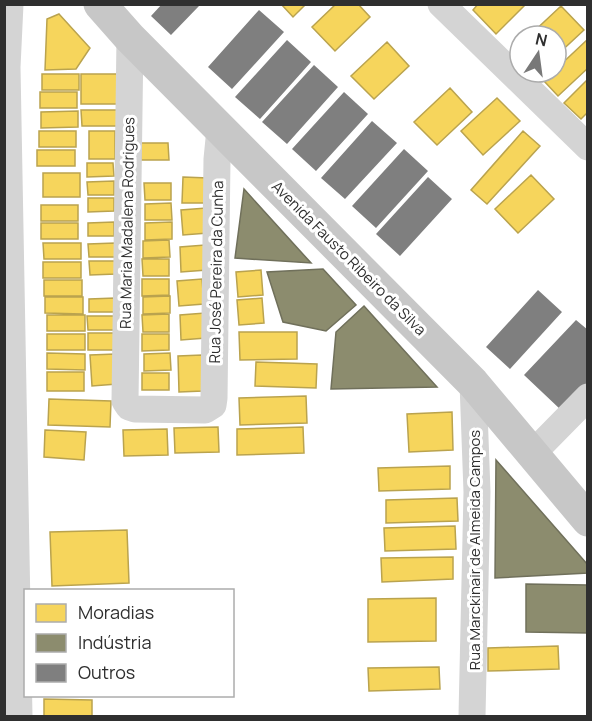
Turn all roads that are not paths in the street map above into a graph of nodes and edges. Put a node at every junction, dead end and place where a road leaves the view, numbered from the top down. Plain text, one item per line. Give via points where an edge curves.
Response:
1 (10, 4) edge
2 (100, 4) edge
3 (441, 4) edge
4 (130, 38) junction
5 (220, 129) junction
6 (588, 147) edge
7 (473, 382) junction
8 (588, 397) edge
9 (205, 410) joint
10 (533, 453) junction
11 (588, 520) edge
12 (19, 717) edge
13 (472, 717) edge

1 - 12 street via 7,67
2 - 4 main road, Avenida Fausto Ribeiro da Silva
3 - 6 street
4 - 5 main road, Avenida Fausto Ribeiro da Silva
4 - 9 street, Rua Maria Madalena Rodrigues via 124,401 135,410
5 - 7 main road, Avenida Fausto Ribeiro da Silva
5 - 9 street, Rua José Pereira da Cunha via 214,398 213,405
7 - 10 main road, Avenida Fausto Ribeiro da Silva
7 - 13 street, Rua Marckinair de Almeida Campos via 477,492
8 - 10 street
10 - 11 main road, Avenida Fausto Ribeiro da Silva

